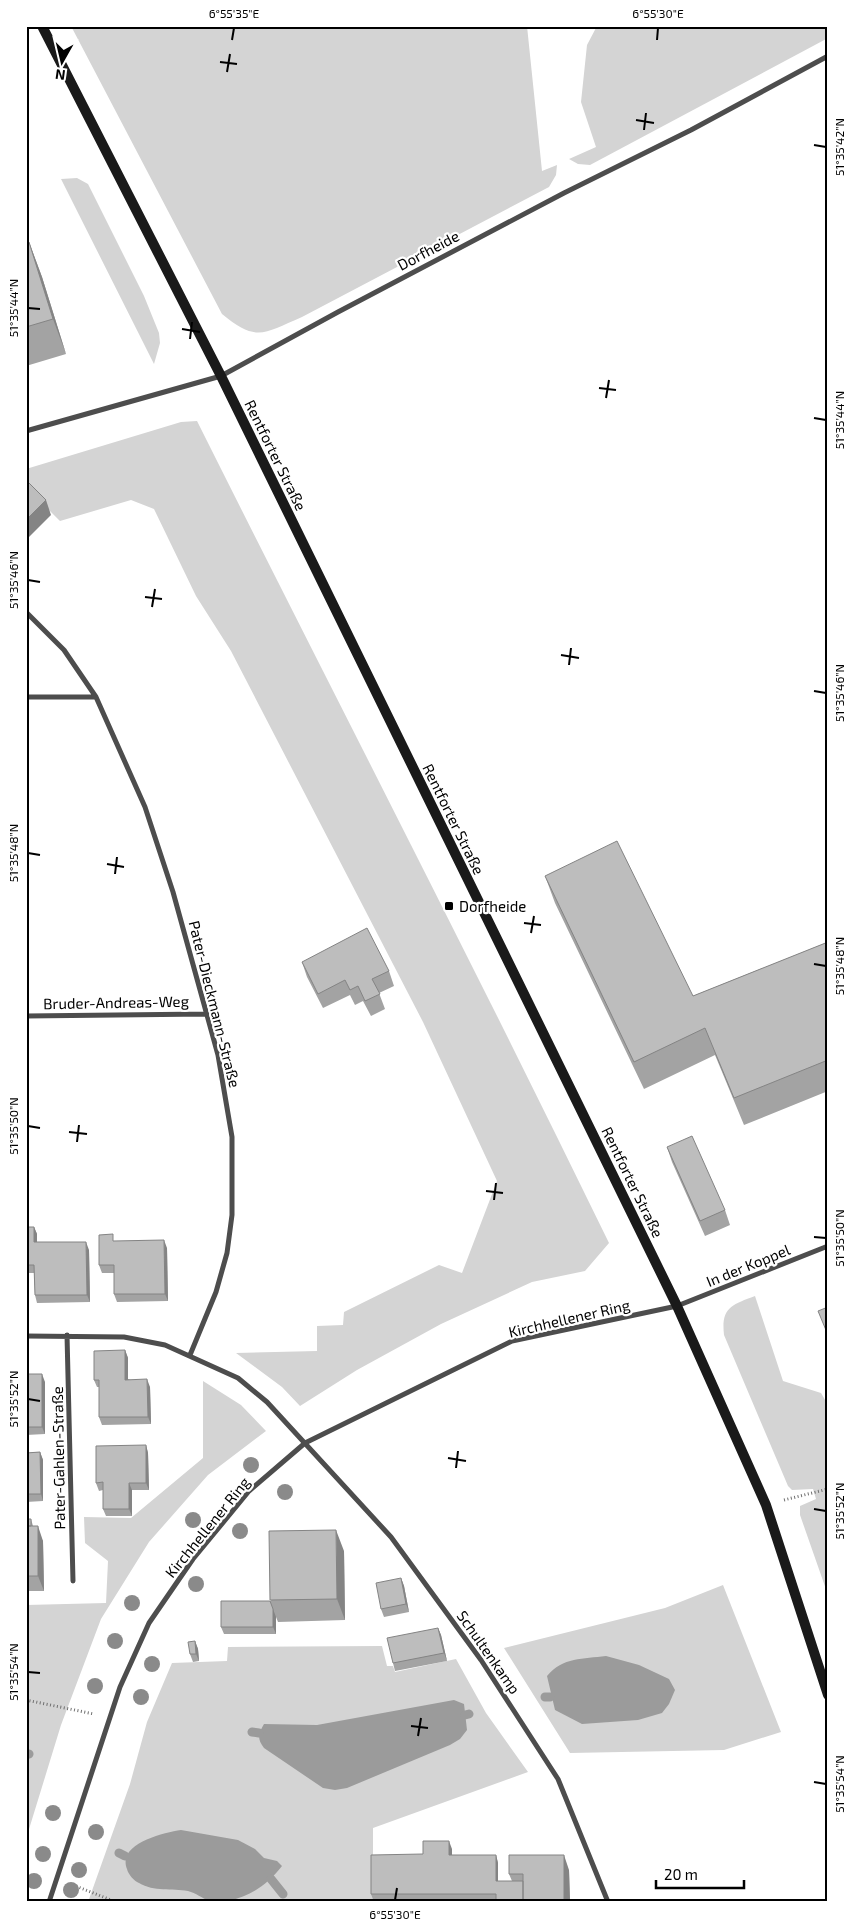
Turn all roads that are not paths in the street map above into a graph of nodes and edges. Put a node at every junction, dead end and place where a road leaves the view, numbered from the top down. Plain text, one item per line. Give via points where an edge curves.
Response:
1 (42, 26) edge
2 (828, 56) edge
3 (221, 376) junction
4 (26, 430) edge
5 (26, 612) edge
6 (26, 697) edge
7 (96, 697) junction
8 (206, 1014) junction
9 (26, 1016) edge
10 (828, 1246) edge
11 (678, 1306) junction
12 (67, 1335) junction
13 (26, 1336) edge
14 (190, 1355) junction
15 (305, 1443) junction
16 (73, 1581) dead end
17 (828, 1695) edge
18 (49, 1902) edge
19 (608, 1902) edge

1 - 3 main road, Rentforter Straße
2 - 3 street, Dorfheide via 346,307
3 - 4 street, Dorfheide
3 - 11 main road, Rentforter Straße
5 - 7 street, Pater-Dieckmann-Straße via 64,650
6 - 7 street
7 - 8 street, Pater-Dieckmann-Straße via 145,808 173,892
8 - 9 street, Bruder-Andreas-Weg
8 - 14 street, Pater-Dieckmann-Straße via 218,1055 232,1137 232,1215 227,1253 216,1292
10 - 11 street, In der Koppel
11 - 15 street, Kirchhellener Ring via 512,1341
11 - 17 main road, Rentforter Straße via 766,1505
12 - 13 street
12 - 14 street via 124,1338 165,1345
12 - 16 street, Pater-Gahlen-Straße
14 - 15 street via 238,1378 267,1402
15 - 18 street, Kirchhellener Ring via 249,1490 193,1559 149,1623 120,1686
15 - 19 street, Schultenkamp via 391,1537 482,1660 558,1779

